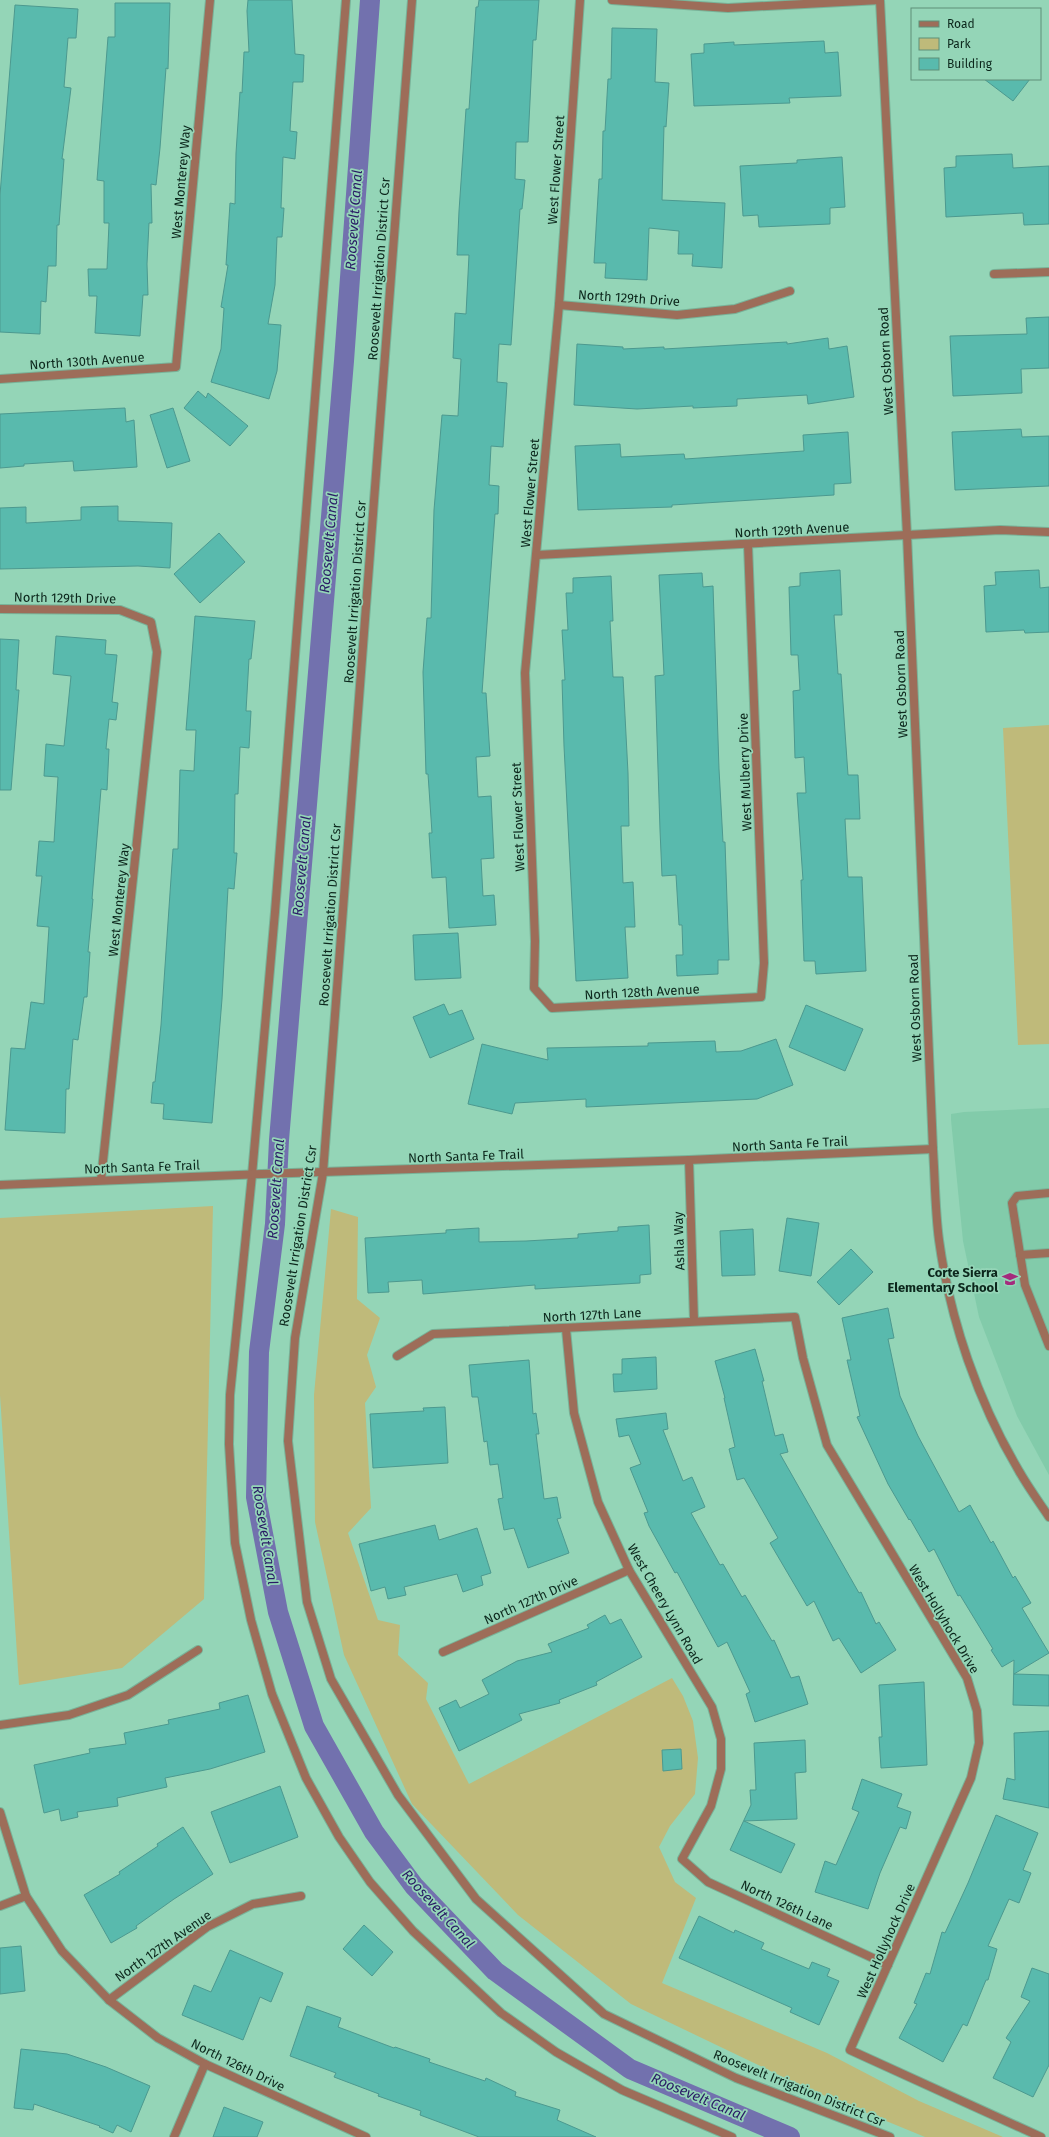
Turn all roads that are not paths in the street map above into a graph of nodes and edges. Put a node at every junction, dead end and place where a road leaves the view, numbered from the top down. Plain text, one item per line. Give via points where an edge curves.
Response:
1 (210, 0) edge
2 (346, 0) edge
3 (412, 0) edge
4 (580, 0) edge
5 (612, 0) edge
6 (880, 0) edge
7 (1049, 272) edge
8 (994, 274) dead end
9 (790, 292) dead end
10 (559, 305) junction
11 (176, 367) joint
12 (0, 379) edge
13 (1049, 532) edge
14 (907, 535) junction
15 (748, 545) junction
16 (537, 555) junction
17 (0, 609) edge
18 (151, 622) joint
19 (534, 988) joint
20 (761, 997) joint
21 (933, 1149) junction
22 (689, 1160) junction
23 (323, 1173) junction
24 (252, 1175) junction
25 (101, 1180) junction
26 (0, 1185) edge
27 (1049, 1193) edge
28 (1049, 1253) edge
29 (1020, 1255) junction
30 (795, 1317) joint
31 (694, 1321) junction
32 (566, 1329) junction
33 (1049, 1346) edge
34 (397, 1356) dead end
35 (1049, 1517) edge
36 (629, 1570) junction
37 (198, 1650) dead end
38 (443, 1652) dead end
39 (0, 1725) edge
40 (0, 1812) edge
41 (682, 1859) joint
42 (26, 1896) junction
43 (301, 1896) dead end
44 (0, 1906) edge
45 (888, 1965) junction
46 (109, 2000) junction
47 (204, 2064) junction
48 (174, 2137) edge
49 (366, 2137) edge
50 (732, 2137) edge
51 (890, 2137) edge
52 (1041, 2137) edge

1 - 11 street, West Monterey Way
2 - 24 street
3 - 23 street, Roosevelt Irrigation District Csr
4 - 10 street, West Flower Street
5 - 6 street via 728,8
6 - 14 street, West Osborn Road
7 - 8 street
9 - 10 street, North 129th Drive via 735,309 677,315
10 - 16 street, West Flower Street
11 - 12 street, North 130th Avenue
13 - 14 street, North 129th Avenue via 1000,530
14 - 15 street, North 129th Avenue
14 - 21 street, West Osborn Road
15 - 16 street, North 129th Avenue
15 - 20 street, West Mulberry Drive via 764,963
16 - 19 street, West Flower Street via 525,673 535,941
17 - 18 street, North 129th Drive via 120,610
18 - 25 street, West Monterey Way via 157,652
19 - 20 street, North 128th Avenue via 552,1008
21 - 22 street, North Santa Fe Trail
21 - 35 street, West Osborn Road via 939,1240 952,1304 970,1364 992,1420 1019,1471
22 - 23 street, North Santa Fe Trail
22 - 31 street, Ashla Way
23 - 24 street, North Santa Fe Trail
23 - 51 street, Roosevelt Irrigation District Csr via 294,1338 288,1441 306,1602 331,1680 398,1795 476,1899 604,2014 736,2078
24 - 25 street, North Santa Fe Trail
24 - 50 street via 230,1395 229,1444 235,1543 251,1620 272,1694 306,1778 339,1837 370,1882 413,1931 500,2013 556,2052 622,2090
25 - 26 street, North Santa Fe Trail
27 - 29 street via 1017,1196 1012,1203
28 - 29 street
29 - 33 street via 1025,1285
30 - 31 street, North 127th Lane
30 - 45 street, West Hollyhock Drive via 803,1358 827,1445 967,1678 977,1711 979,1743 971,1778
31 - 32 street, North 127th Lane
32 - 34 street, North 127th Lane via 433,1334
32 - 36 street, West Cheery Lynn Road via 574,1413 598,1502
36 - 38 street, North 127th Drive
36 - 41 street, West Cheery Lynn Road via 712,1707 721,1739 722,1769 711,1806
37 - 39 street via 128,1695 69,1715
40 - 42 street
41 - 45 street, North 126th Lane via 708,1882
42 - 44 street
42 - 46 street via 62,1951
43 - 46 street, North 127th Avenue via 253,1904 207,1927
45 - 52 street, West Hollyhock Drive via 850,2050
46 - 47 street, North 126th Drive via 158,2038
47 - 48 street
47 - 49 street, North 126th Drive

